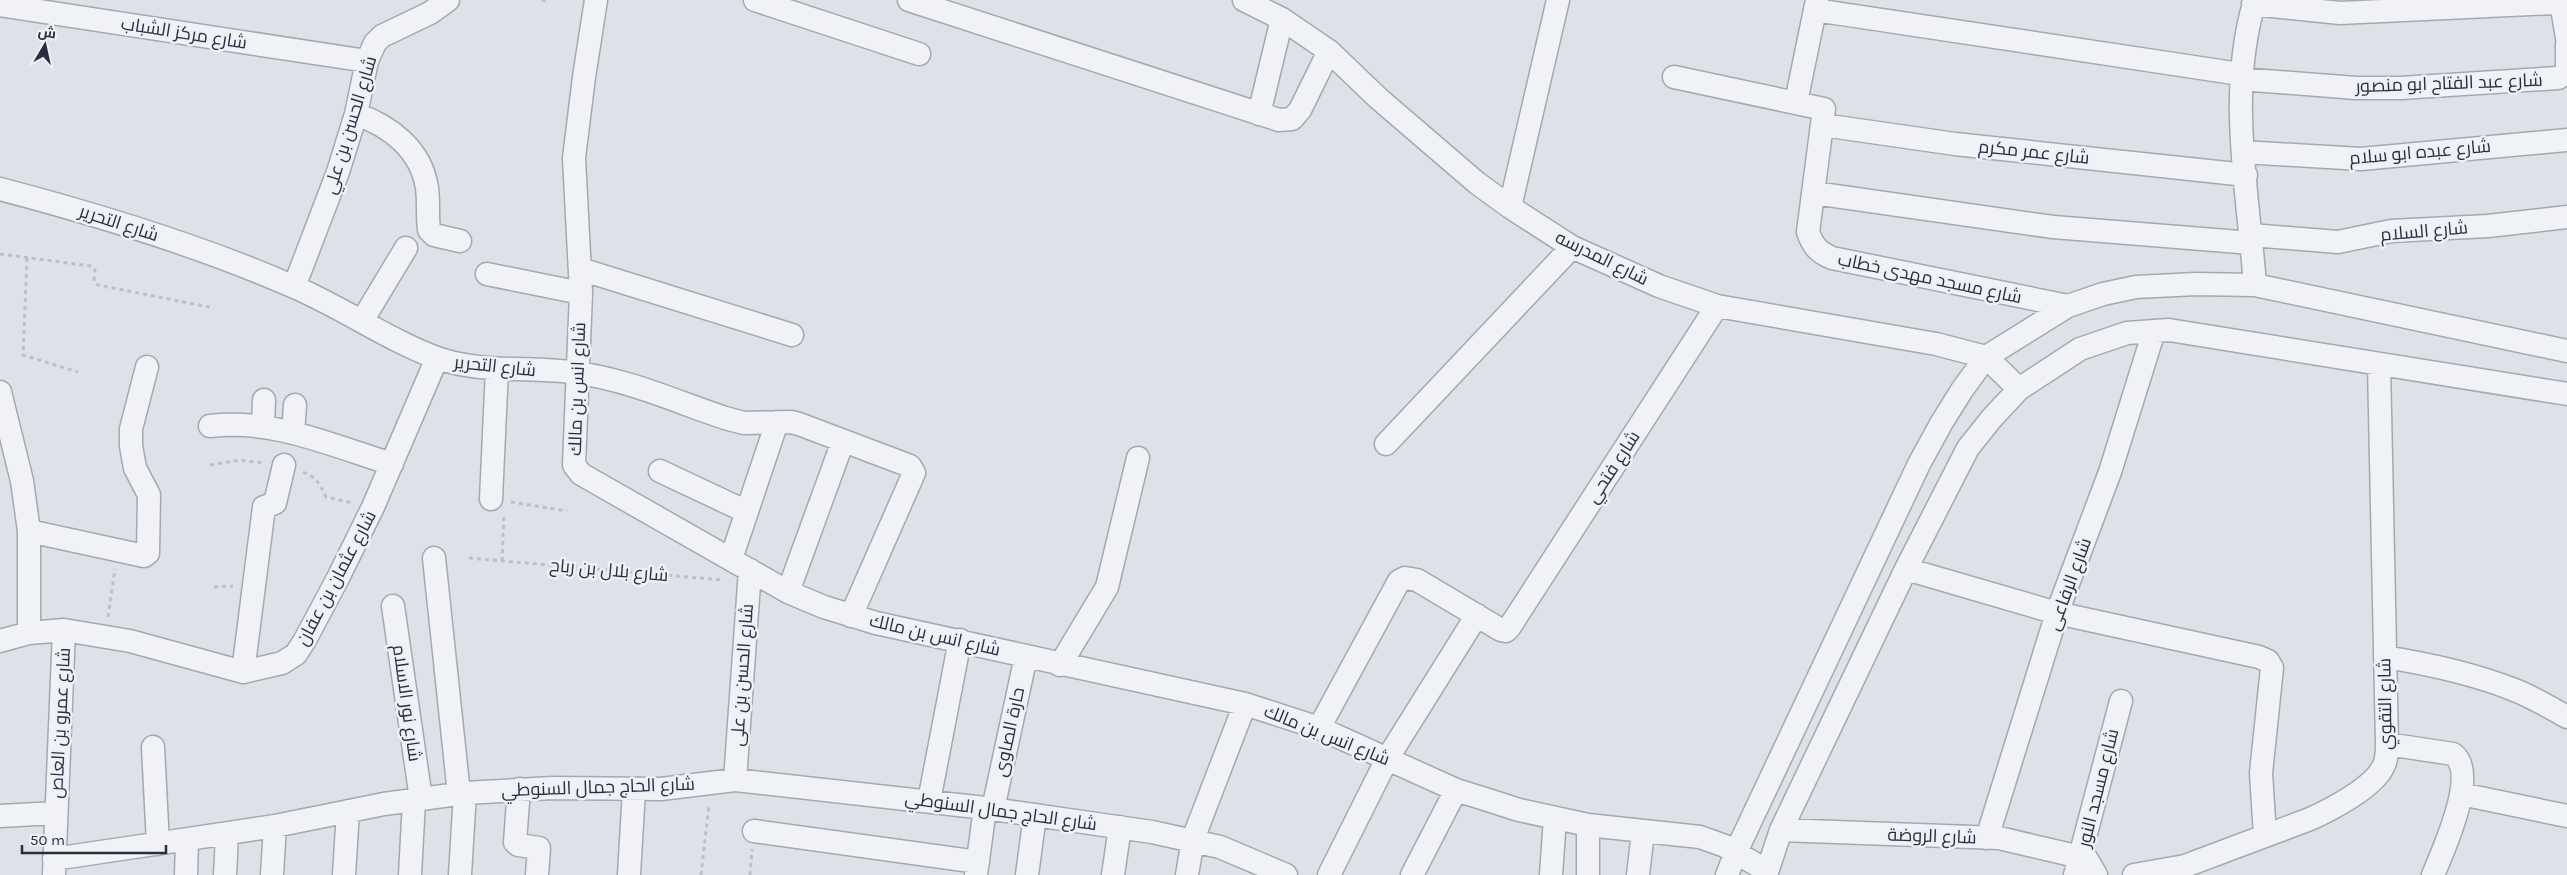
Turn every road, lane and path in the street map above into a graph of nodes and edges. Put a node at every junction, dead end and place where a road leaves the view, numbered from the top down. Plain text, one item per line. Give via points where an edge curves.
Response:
1 (448, 0) edge
2 (542, 0) edge
3 (596, 0) edge
4 (909, 0) edge
5 (1244, 0) edge
6 (1558, 0) edge
7 (548, 1) edge
8 (768, 2) edge
9 (2254, 2) edge
10 (0, 5) edge
11 (1816, 5) edge
12 (1282, 19) junction
13 (2567, 38) edge
14 (2567, 44) edge
15 (1329, 51) junction
16 (919, 54) dead end
17 (367, 61) junction
18 (1674, 77) dead end
19 (2240, 77) junction
20 (1796, 102) junction
21 (356, 114) junction
22 (1259, 114) junction
23 (1824, 117) junction
24 (2567, 140) edge
25 (2243, 152) junction
26 (2246, 175) junction
27 (0, 189) edge
28 (1814, 193) junction
29 (1510, 207) junction
30 (2567, 217) edge
31 (2252, 239) junction
32 (460, 242) dead end
33 (1572, 247) junction
34 (406, 248) dead end
35 (0, 254) edge
36 (27, 258) junction
37 (580, 269) junction
38 (487, 274) dead end
39 (2255, 285) junction
40 (294, 286) junction
41 (581, 293) junction
42 (1717, 306) junction
43 (2068, 306) junction
44 (214, 308) dead end
45 (362, 321) junction
46 (2154, 331) junction
47 (792, 335) dead end
48 (2567, 351) edge
49 (437, 358) junction
50 (1986, 358) junction
51 (2379, 364) junction
52 (147, 367) dead end
53 (497, 369) junction
54 (78, 372) dead end
55 (577, 372) junction
56 (2019, 389) junction
57 (0, 392) edge
58 (2567, 394) edge
59 (264, 400) dead end
60 (295, 405) dead end
61 (777, 422) junction
62 (210, 426) dead end
63 (263, 426) junction
64 (293, 434) junction
65 (843, 441) junction
66 (1386, 444) dead end
67 (1138, 458) dead end
68 (392, 464) junction
69 (284, 465) dead end
70 (660, 470) dead end
71 (498, 500) junction
72 (567, 511) dead end
73 (747, 512) junction
74 (29, 530) junction
75 (118, 551) junction
76 (434, 558) dead end
77 (469, 558) dead end
78 (502, 561) junction
79 (1906, 569) junction
80 (743, 570) junction
81 (788, 592) junction
82 (393, 606) dead end
83 (2057, 613) junction
84 (852, 616) junction
85 (1477, 616) junction
86 (64, 630) junction
87 (29, 633) junction
88 (104, 637) junction
89 (960, 640) junction
90 (0, 641) edge
91 (1026, 656) junction
92 (2385, 657) junction
93 (1060, 664) junction
94 (243, 672) junction
95 (2121, 701) dead end
96 (1245, 704) junction
97 (2567, 717) edge
98 (1319, 728) junction
99 (2387, 744) junction
100 (153, 746) dead end
101 (1387, 758) junction
102 (735, 780) junction
103 (711, 783) junction
104 (519, 789) junction
105 (634, 790) junction
106 (1456, 790) junction
107 (462, 794) junction
108 (2461, 794) junction
109 (418, 800) junction
110 (929, 801) junction
111 (989, 808) junction
112 (348, 811) junction
113 (55, 813) junction
114 (1035, 815) junction
115 (0, 816) edge
116 (2567, 816) edge
117 (1555, 818) junction
118 (1588, 825) junction
119 (275, 826) junction
120 (1120, 827) junction
121 (1782, 830) junction
122 (754, 831) dead end
123 (1643, 832) junction
124 (227, 834) junction
125 (2265, 836) junction
126 (1987, 838) junction
127 (1193, 839) junction
128 (187, 840) junction
129 (158, 844) junction
130 (1736, 852) junction
131 (2079, 861) edge
132 (54, 867) edge
133 (977, 869) edge
134 (1767, 873) edge
135 (186, 875) edge
136 (225, 875) edge
137 (272, 875) edge
138 (344, 875) edge
139 (410, 875) edge
140 (460, 875) edge
141 (537, 875) edge
142 (629, 875) edge
143 (701, 875) edge
144 (1027, 875) edge
145 (1113, 875) edge
146 (1187, 875) edge
147 (1286, 875) edge
148 (1329, 875) edge
149 (1412, 875) edge
150 (1551, 875) edge
151 (1588, 875) edge
152 (1638, 875) edge
153 (1727, 875) edge
154 (2096, 875) edge
155 (2134, 875) edge
156 (2433, 875) edge

1 - 17 street, شارع الحسن بن علي via 430,13 382,36
2 - 7 path
3 - 37 street, شارع انس بن مالك via 574,158
4 - 22 street
5 - 12 street, شارع المدرسه
6 - 29 street
8 - 16 street
9 - 13 street via 2340,13 2555,2 2562,8
9 - 19 street
10 - 17 street, شارع مركز الشباب
11 - 19 street
11 - 20 street
12 - 15 street, شارع المدرسه
12 - 22 street
14 - 19 street, شارع عبد الفتاح ابو منصور via 2567,72 2558,78 2401,88
15 - 22 street via 1300,110 1292,119 1280,120
15 - 29 street, شارع المدرسه via 1378,98 1477,183
17 - 21 street, شارع الحسن بن علي
18 - 20 street, شارع عمر مكرم
19 - 25 street
20 - 23 street, شارع عمر مكرم
21 - 32 street via 376,121 409,148 427,187 429,230 434,235
21 - 40 street, شارع الحسن بن علي via 323,213
23 - 26 street, شارع عمر مكرم via 1955,144
23 - 28 street, شارع مسجد مهدى خطاب
24 - 25 street, شارع عبده ابو سلام via 2361,159
25 - 26 street
26 - 31 street
27 - 40 street, شارع التحرير via 97,215 217,255
28 - 31 street, شارع السلام via 2053,227
28 - 43 street, شارع مسجد مهدى خطاب via 1808,232 1820,254
29 - 33 street, شارع المدرسه
30 - 31 street, شارع السلام via 2488,226 2391,231 2338,242
31 - 39 street
33 - 42 street, شارع المدرسه via 1659,286
33 - 66 street
34 - 45 street
35 - 36 path
36 - 44 path via 91,266 98,285
36 - 54 path via 23,355
37 - 41 street, شارع انس بن مالك
37 - 47 street
38 - 41 street
39 - 43 street via 2136,287
39 - 48 street
40 - 45 street, شارع التحرير
41 - 55 street, شارع انس بن مالك
42 - 50 street, شارع المدرسه via 1936,344
42 - 85 street, شارع فتحي via 1509,628 1503,631
43 - 50 street
45 - 49 street, شارع التحرير
46 - 51 street via 2169,330
46 - 56 street via 2127,333 2080,349
46 - 83 street, شارع الرفاعى via 2110,472
49 - 53 street, شارع التحرير
49 - 68 street, شارع عثمان بن عفان
50 - 56 street, شارع المدرسه
50 - 130 street via 1962,390 1919,464
51 - 58 street
51 - 92 street, شارع التقوي
52 - 75 street via 131,429 131,446 135,468 150,494 149,552 144,556
53 - 55 street, شارع التحرير
53 - 71 street
55 - 61 street, شارع التحرير via 608,378 725,418 744,422
55 - 80 street, شارع انس بن مالك via 576,469
56 - 79 street via 1968,448
57 - 74 street via 22,481
59 - 63 street
60 - 64 street
61 - 65 street, شارع التحرير via 799,424
61 - 73 street, شارع الحسن بن على
62 - 63 street
63 - 64 street
64 - 68 street
65 - 81 street
65 - 84 street, شارع التحرير via 910,466 914,473
67 - 93 street via 1107,587
68 - 94 street, شارع عثمان بن عفان via 338,578 296,654 282,663
69 - 94 street via 275,502 264,507
70 - 73 street
71 - 72 path
71 - 78 path
73 - 80 street, شارع الحسن بن على
74 - 75 street
74 - 87 street
75 - 88 path
76 - 107 street
77 - 78 path, شارع بلال بن رباح
78 - 80 path, شارع بلال بن رباح
79 - 83 street
79 - 121 street
80 - 81 street, شارع انس بن مالك
80 - 102 street, شارع الحسن بن على
81 - 84 street, شارع انس بن مالك
82 - 109 street, شارع نور الاسلام
83 - 125 street via 2259,657 2268,662 2272,668 2261,772
83 - 126 street, شارع الرفاعى
84 - 89 street, شارع انس بن مالك
85 - 98 street via 1417,580 1399,580
85 - 101 street
86 - 87 street, شارع عثمان بن عفان
86 - 88 street, شارع عثمان بن عفان
86 - 113 street, شارع عمرو بن العاص
87 - 90 street, شارع عثمان بن عفان
88 - 94 street, شارع عثمان بن عفان
89 - 91 street, شارع انس بن مالك
89 - 110 street
91 - 93 street, شارع انس بن مالك
91 - 111 street, حارة الصاوى
92 - 97 street via 2433,665 2514,689
92 - 99 street, شارع التقوي
93 - 96 street, شارع انس بن مالك
95 - 131 street, شارع مسجد النور
96 - 98 street, شارع انس بن مالك
96 - 127 street
98 - 101 street, شارع انس بن مالك
99 - 108 street via 2453,754 2462,765
99 - 125 street, شارع التقوي via 2384,766 2374,779 2329,810
100 - 129 street
101 - 106 street, شارع انس بن مالك
101 - 148 street
102 - 103 street, شارع الحاج جمال السنوطي
102 - 110 street, شارع الحاج جمال السنوطي
103 - 105 street, شارع الحاج جمال السنوطي
103 - 143 path
104 - 105 street, شارع الحاج جمال السنوطي
104 - 107 street, شارع الحاج جمال السنوطي
104 - 141 street via 515,842 538,848
105 - 142 street
106 - 117 street, شارع انس بن مالك
106 - 149 street
107 - 109 street, شارع الحاج جمال السنوطي
107 - 140 street
108 - 116 street
108 - 156 street
109 - 112 street, شارع الحاج جمال السنوطي
109 - 139 street, شارع نور الاسلام
110 - 111 street, شارع الحاج جمال السنوطي
111 - 114 street, شارع الحاج جمال السنوطي
111 - 133 street, حارة الصاوى
112 - 119 street, شارع الحاج جمال السنوطي
112 - 138 street
113 - 115 street
113 - 132 street, شارع عمرو بن العاص
114 - 120 street, شارع الحاج جمال السنوطي
114 - 144 street
117 - 118 street, شارع انس بن مالك
117 - 150 street
118 - 123 street, شارع انس بن مالك
118 - 151 street
119 - 124 street, شارع الحاج جمال السنوطي
119 - 137 street
120 - 127 street, شارع الحاج جمال السنوطي
120 - 145 street
121 - 126 street, شارع الروضة
121 - 134 street
122 - 133 street
123 - 130 street, شارع انس بن مالك via 1700,837
123 - 152 street
124 - 128 street, شارع الحاج جمال السنوطي
124 - 136 street
125 - 155 street, شارع التقوي via 2185,866
126 - 131 street, شارع الروضة via 2010,840
127 - 146 street
127 - 147 street, شارع الحاج جمال السنوطي via 1246,856
128 - 129 street, شارع الحاج جمال السنوطي
128 - 135 street
129 - 132 street, شارع الحاج جمال السنوطي
130 - 134 street, شارع انس بن مالك
130 - 153 street
131 - 154 street

